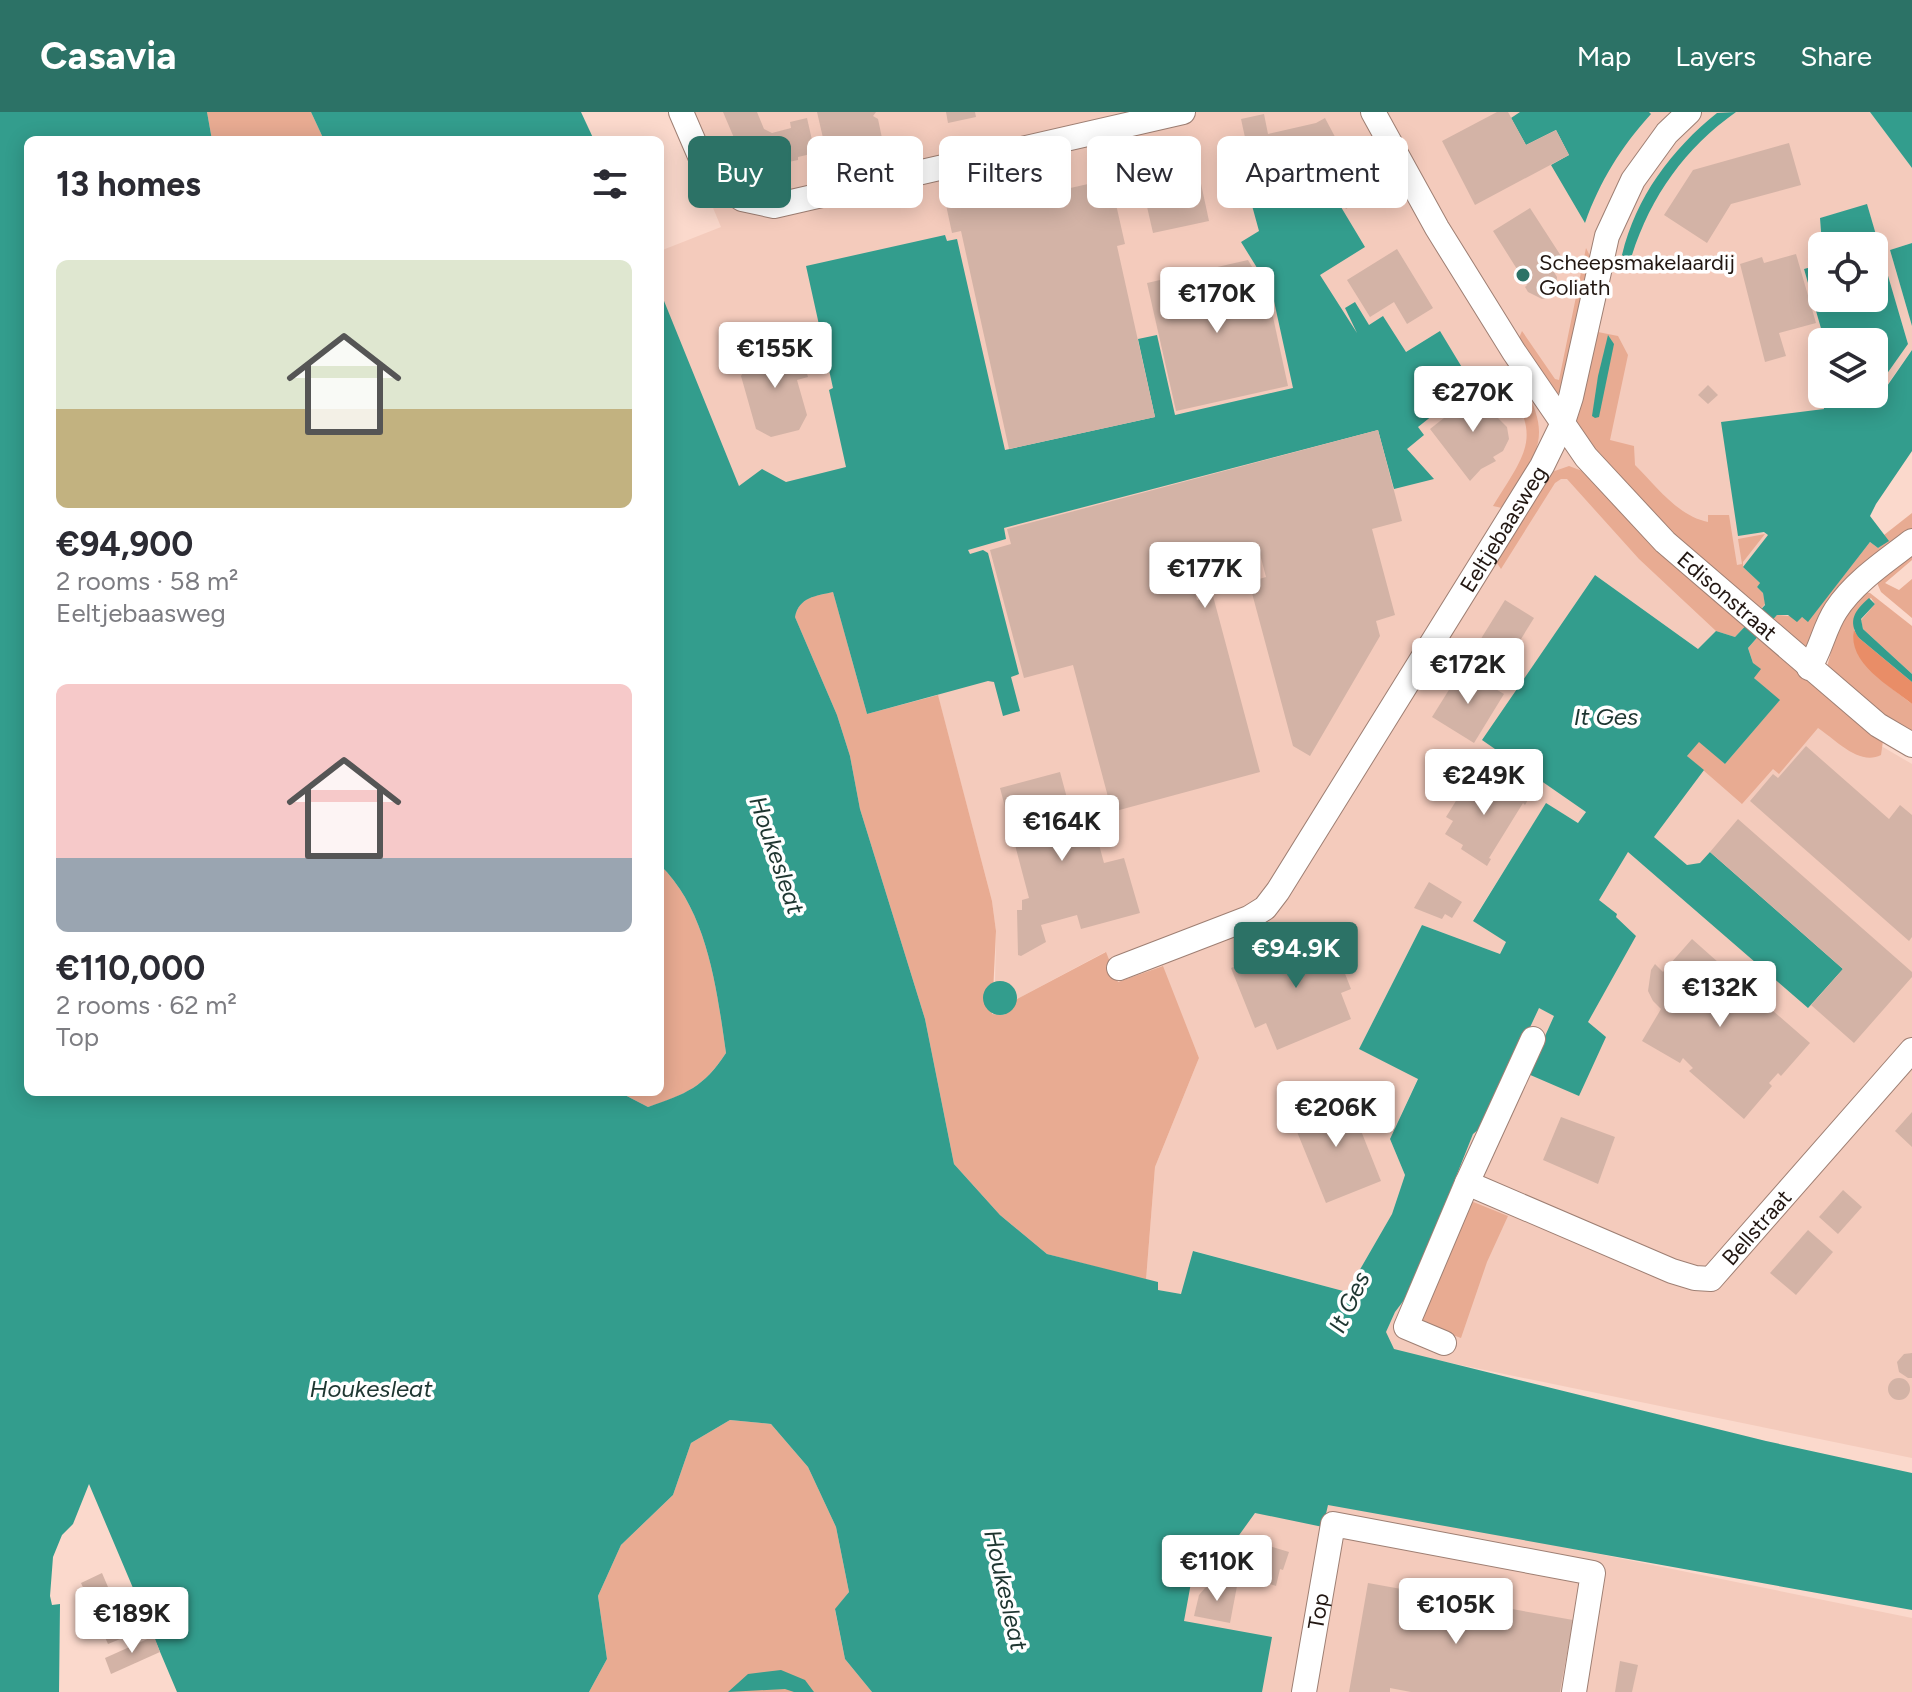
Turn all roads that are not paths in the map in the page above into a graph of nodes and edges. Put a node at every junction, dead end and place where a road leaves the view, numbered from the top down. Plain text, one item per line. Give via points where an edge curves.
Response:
1 (681, 112) edge
2 (1183, 112) edge
3 (1373, 112) edge
4 (1689, 112) edge
5 (1562, 425) junction
6 (1912, 541) edge
7 (1809, 668) junction
8 (1912, 745) edge
9 (1119, 968) dead end
10 (1533, 1039) dead end
11 (1912, 1050) edge
12 (1467, 1183) junction
13 (1444, 1343) dead end
14 (1304, 1692) edge
15 (1574, 1692) edge

1 - 2 street via 709,177 742,199 774,206
3 - 5 street, Edisonstraat via 1437,228
4 - 5 street, Eeltjebaasweg via 1633,180 1607,236
5 - 7 street, Edisonstraat via 1665,542
5 - 9 street, Eeltjebaasweg via 1542,466 1265,908
6 - 7 street via 1837,608
7 - 8 street, Edisonstraat via 1878,725
10 - 12 street
11 - 12 street, Bellstraat via 1711,1279 1672,1271
12 - 13 street via 1406,1327
14 - 15 street, Top via 1333,1524 1593,1573

